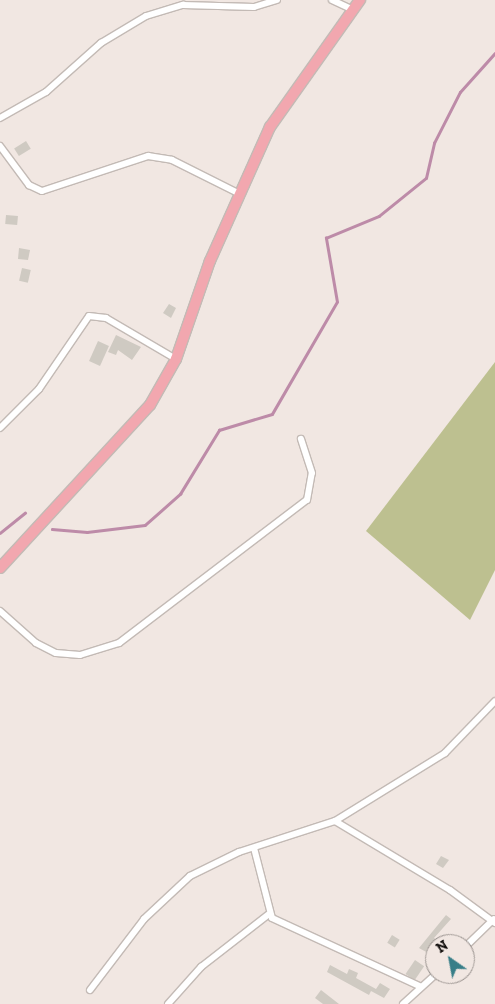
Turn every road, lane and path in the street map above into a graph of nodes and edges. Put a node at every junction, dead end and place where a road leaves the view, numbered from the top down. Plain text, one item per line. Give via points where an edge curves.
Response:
1 (277, 0) edge
2 (332, 0) edge
3 (360, 0) edge
4 (353, 10) junction
5 (0, 118) edge
6 (0, 146) edge
7 (238, 193) junction
8 (176, 359) junction
9 (0, 428) edge
10 (301, 439) dead end
11 (0, 568) edge
12 (0, 612) edge
13 (495, 701) edge
14 (335, 821) junction
15 (254, 848) junction
16 (269, 914) junction
17 (494, 921) edge
18 (475, 938) edge
19 (425, 984) edge
20 (421, 987) junction
21 (90, 990) dead end
22 (168, 1004) edge
23 (403, 1004) edge

1 - 5 street via 254,8 183,5 146,16 108,38 46,92
2 - 4 street
3 - 4 main road
4 - 7 main road via 270,126
6 - 7 street via 29,185 42,191 148,156 180,163
7 - 8 main road
8 - 9 street via 106,318 90,316 39,389
8 - 11 main road via 150,405
10 - 12 street via 312,473 307,500 119,643 80,655 56,654 36,643
13 - 14 street via 444,753
14 - 15 street
14 - 17 street via 442,885
15 - 16 street
15 - 21 street via 190,876 144,919
16 - 20 street
16 - 22 street via 201,967
17 - 18 street
19 - 20 street
20 - 23 street

